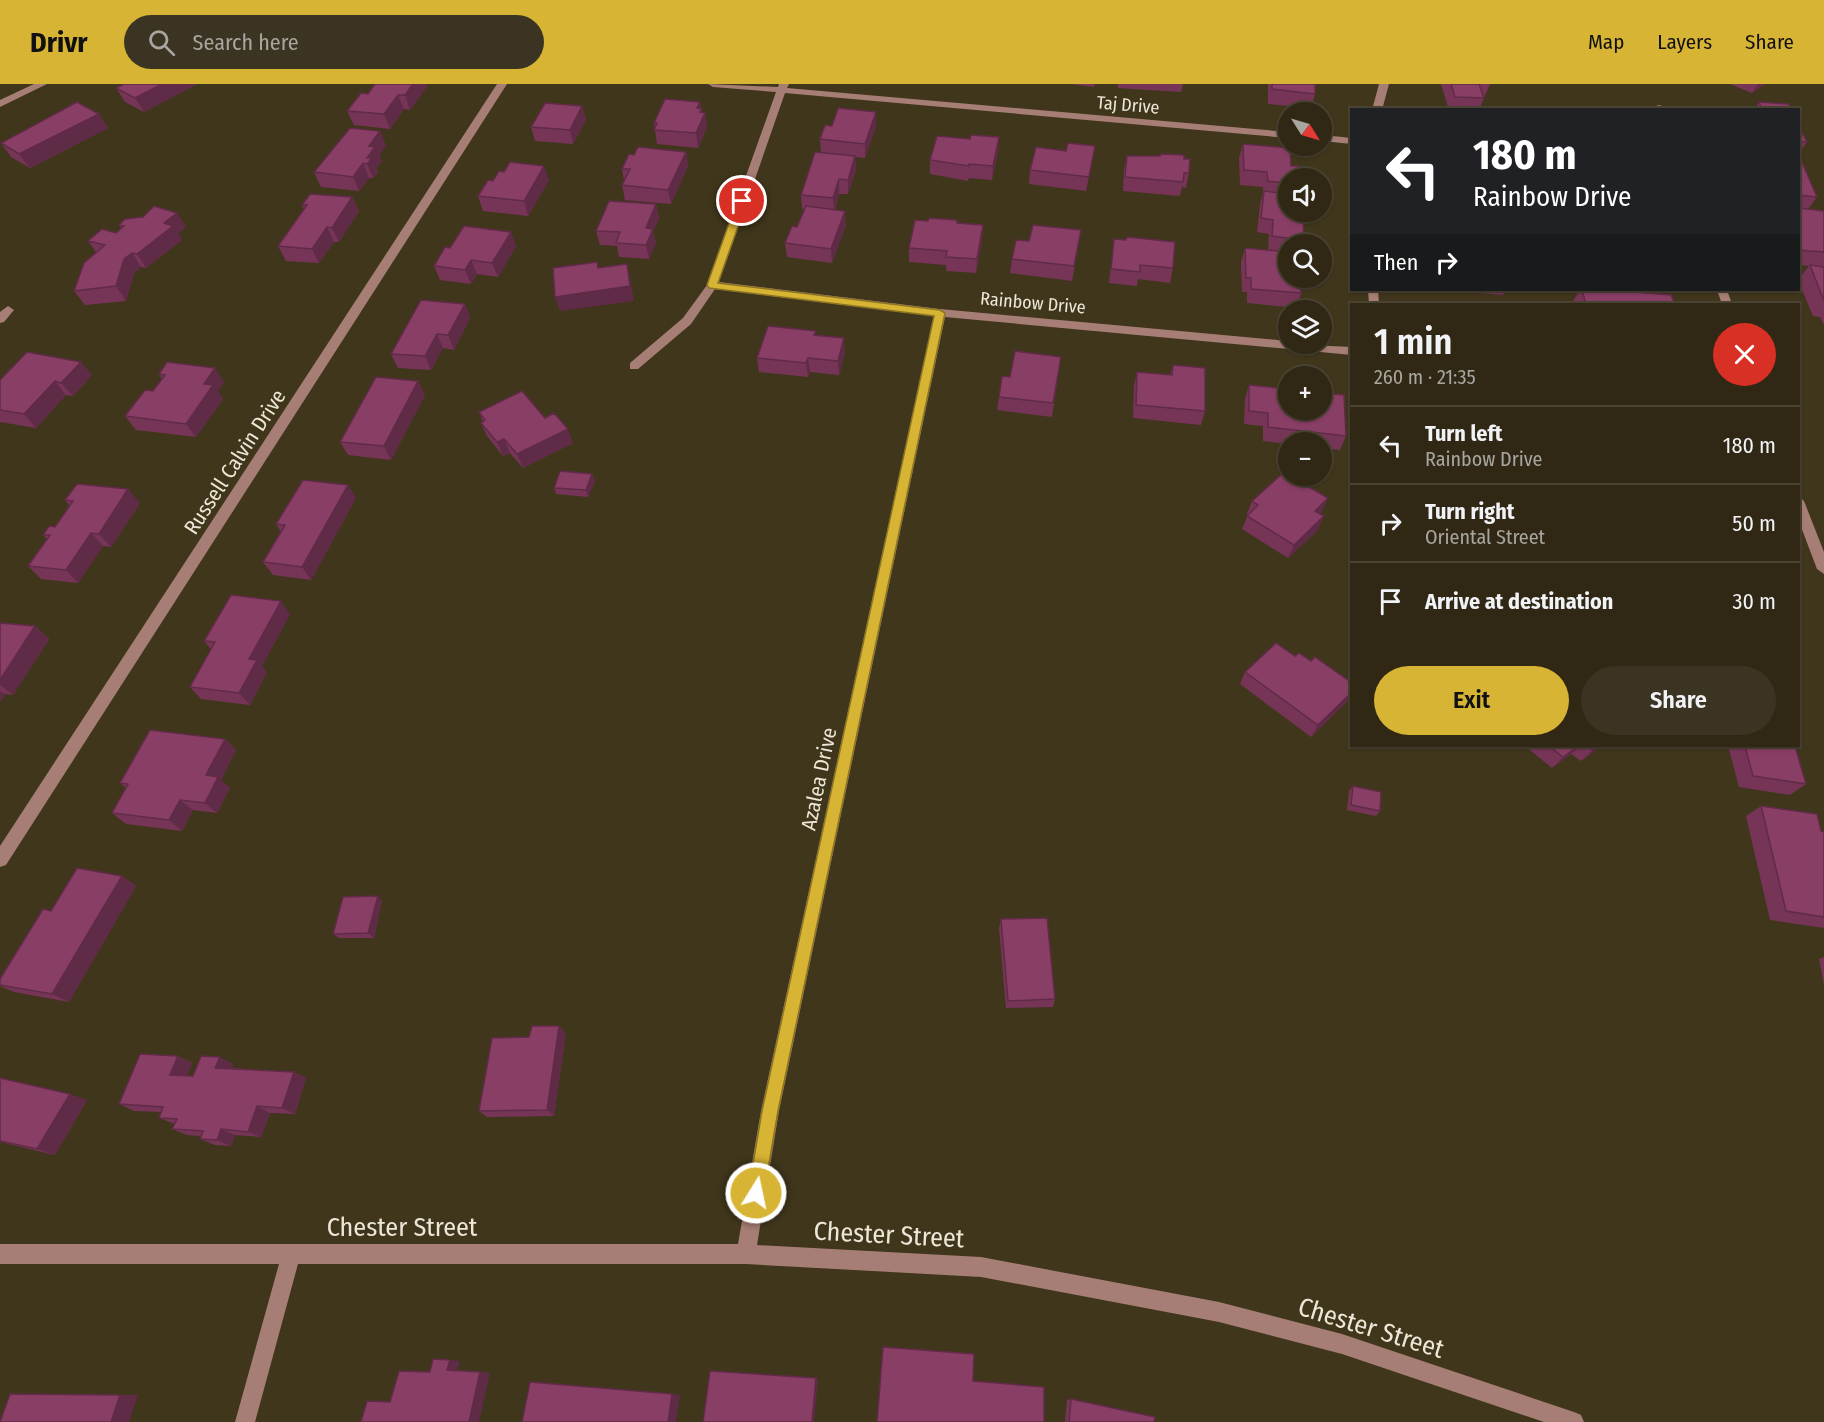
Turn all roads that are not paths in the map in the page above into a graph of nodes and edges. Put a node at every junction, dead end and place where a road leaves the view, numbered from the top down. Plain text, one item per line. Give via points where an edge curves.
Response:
1 (42, 84) edge
2 (502, 84) edge
3 (713, 84) edge
4 (1384, 84) edge
5 (783, 87) edge
6 (0, 104) edge
7 (1378, 108) edge
8 (1278, 134) edge
9 (1332, 139) edge
10 (1350, 141) edge
11 (712, 285) junction
12 (940, 313) junction
13 (1350, 351) edge
14 (634, 366) dead end
15 (1800, 506) edge
16 (1824, 569) edge
17 (0, 860) edge
18 (0, 1254) edge
19 (291, 1254) junction
20 (746, 1254) junction
21 (245, 1422) edge
22 (1574, 1422) edge

1 - 6 street
2 - 17 street, Russell Calvin Drive
3 - 5 street, Taj Drive
4 - 7 street
5 - 8 street, Taj Drive
5 - 11 street
9 - 10 street
11 - 12 street, Rainbow Drive
11 - 14 street via 687,321
12 - 13 street, Rainbow Drive
12 - 20 street, Azalea Drive via 770,1111
15 - 16 street
18 - 19 street, Chester Street
19 - 20 street, Chester Street
19 - 21 street
20 - 22 street, Chester Street via 981,1267 1219,1312 1342,1344

